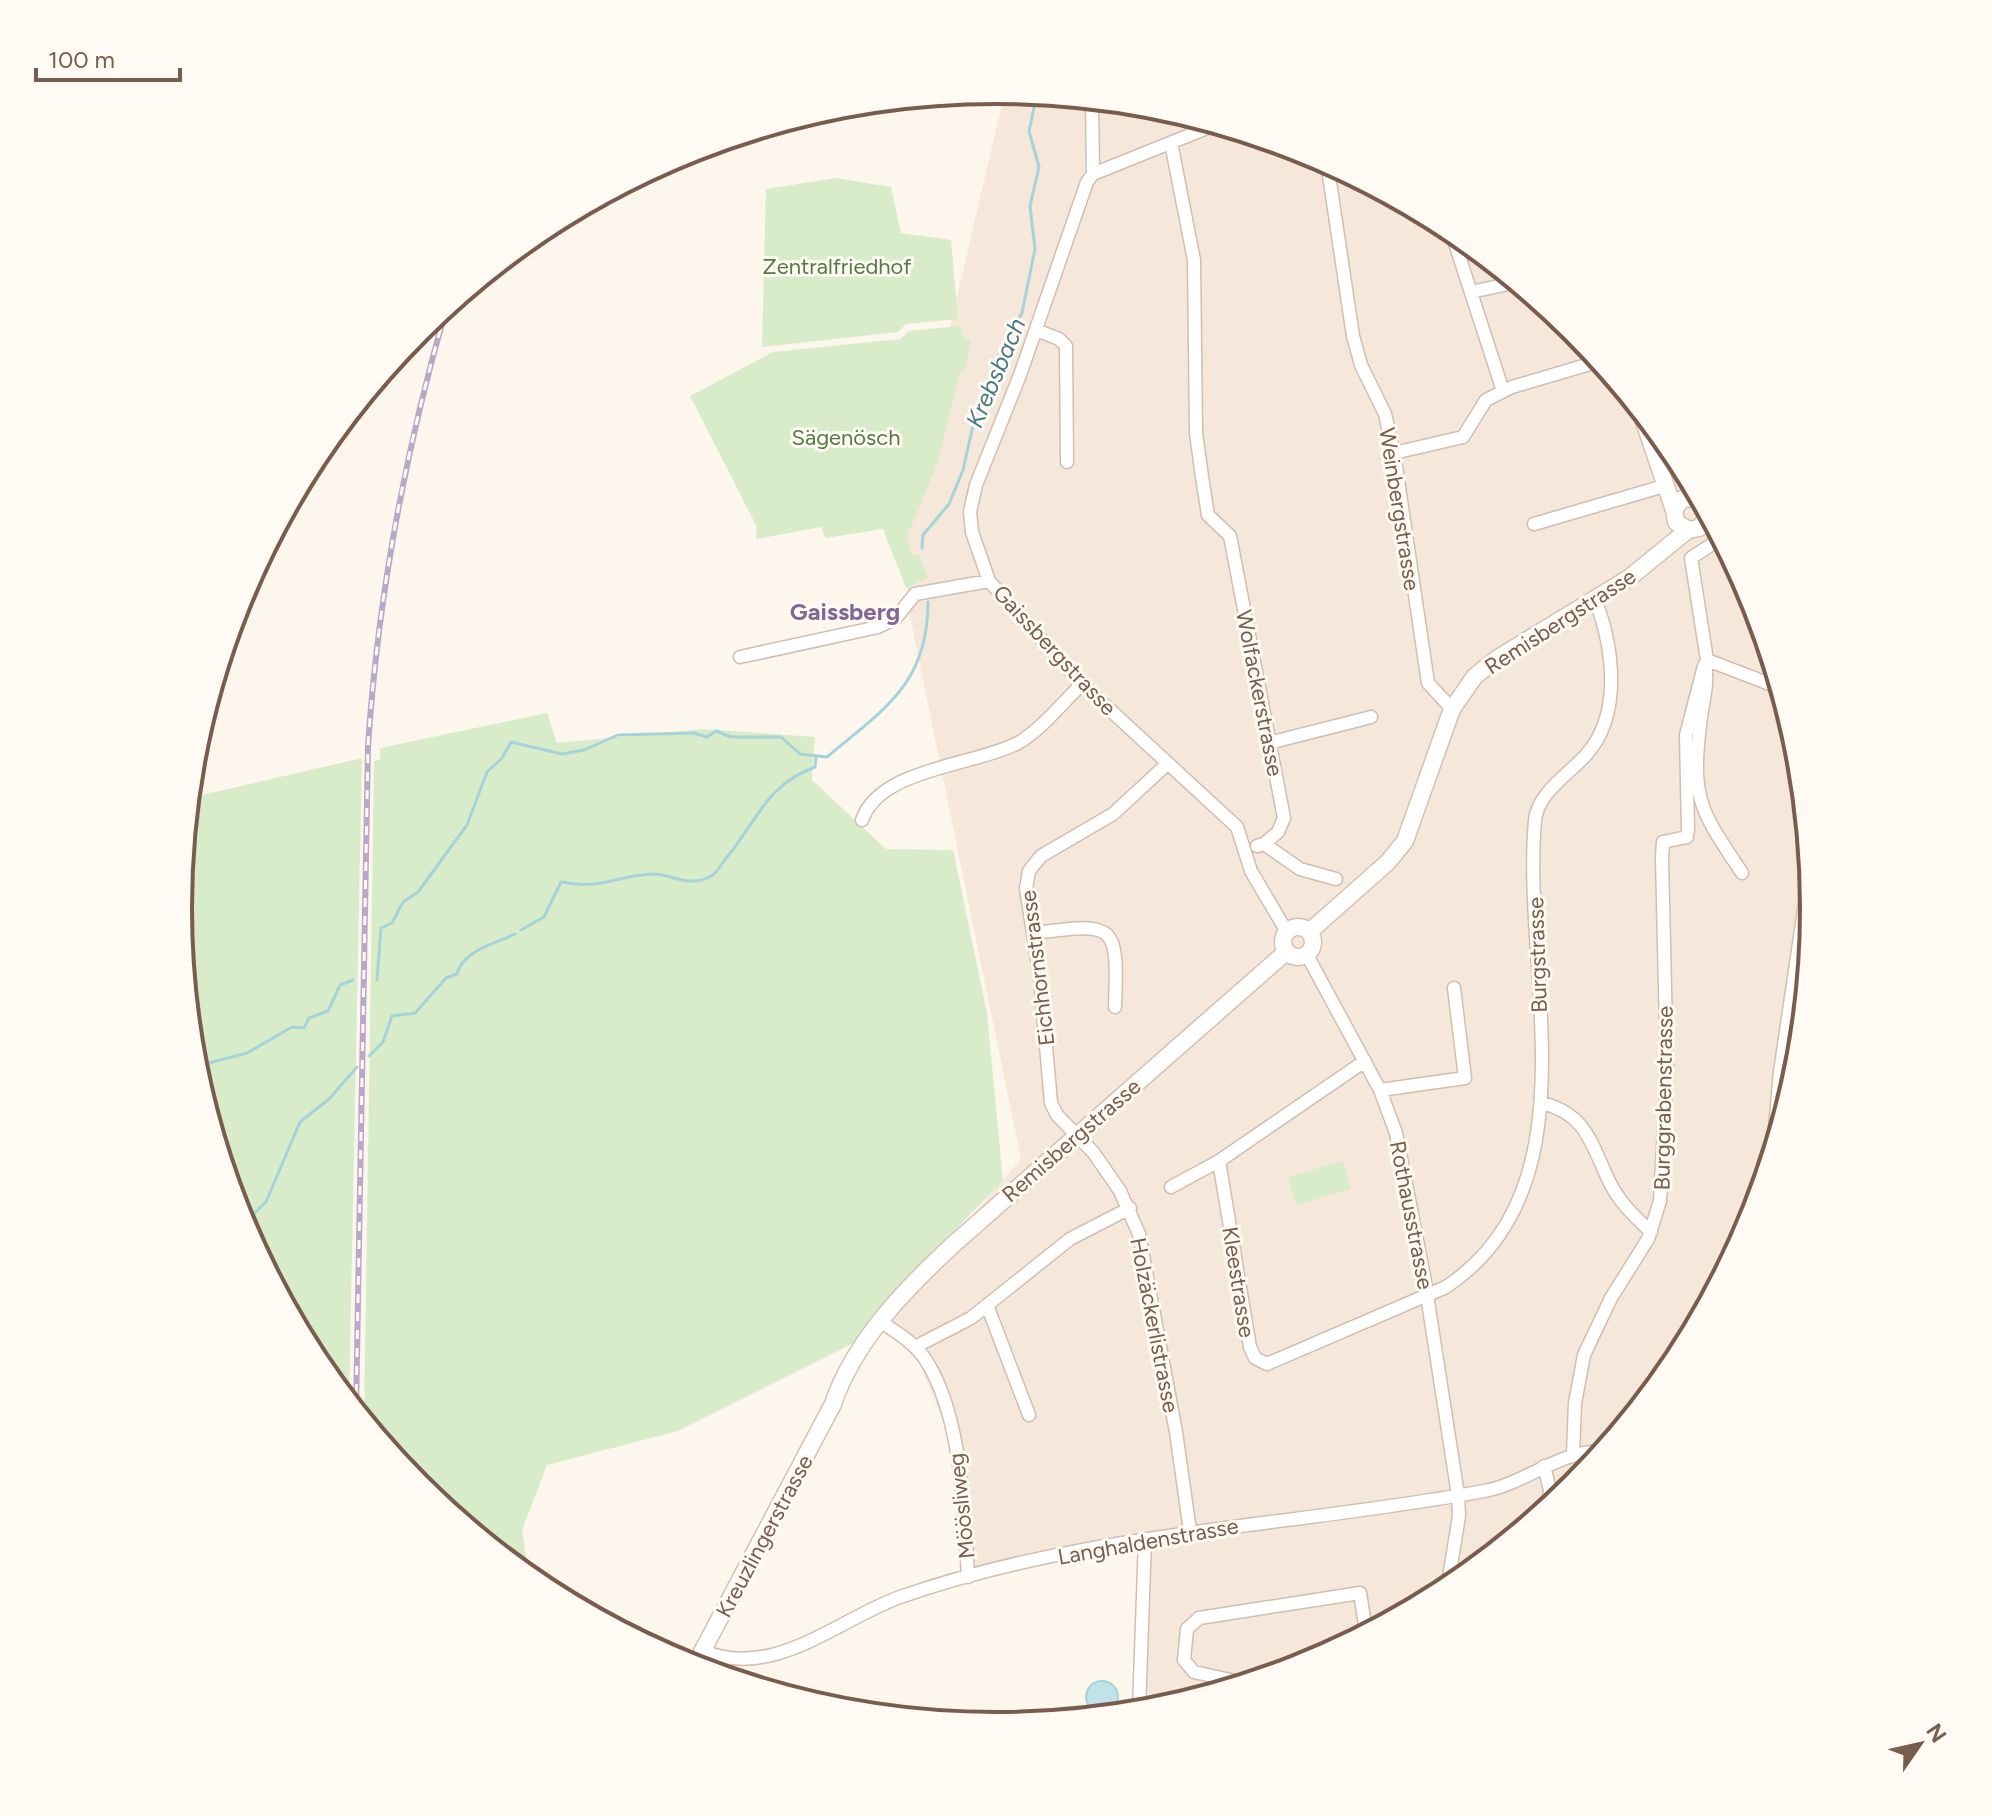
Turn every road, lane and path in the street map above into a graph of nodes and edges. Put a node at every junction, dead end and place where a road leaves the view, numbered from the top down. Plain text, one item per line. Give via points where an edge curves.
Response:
1 (1092, 110) edge
2 (1201, 130) edge
3 (1171, 143) junction
4 (1093, 174) junction
5 (1329, 177) edge
6 (1457, 249) edge
7 (1503, 285) edge
8 (1471, 292) junction
9 (1036, 330) junction
10 (1588, 365) edge
11 (1503, 391) junction
12 (1650, 441) edge
13 (1394, 453) junction
14 (1067, 462) dead end
15 (1663, 480) junction
16 (1695, 511) edge
17 (1534, 524) dead end
18 (1716, 551) edge
19 (989, 581) junction
20 (1595, 599) junction
21 (740, 657) dead end
22 (1706, 662) junction
23 (1082, 684) junction
24 (1768, 684) edge
25 (1452, 709) junction
26 (1371, 717) dead end
27 (1269, 743) junction
28 (1167, 764) junction
29 (862, 820) dead end
30 (1264, 844) junction
31 (1246, 848) junction
32 (1742, 873) dead end
33 (1336, 879) dead end
34 (1287, 932) junction
35 (1309, 932) junction
36 (1035, 933) junction
37 (1799, 946) edge
38 (1286, 952) junction
39 (1307, 955) junction
40 (1454, 988) dead end
41 (1115, 1007) dead end
42 (1365, 1061) junction
43 (1380, 1090) junction
44 (1778, 1095) edge
45 (1542, 1103) junction
46 (1077, 1136) junction
47 (1219, 1161) junction
48 (1171, 1187) dead end
49 (1130, 1208) junction
50 (1651, 1232) junction
51 (1427, 1295) junction
52 (987, 1305) junction
53 (881, 1322) junction
54 (915, 1347) junction
55 (833, 1404) joint
56 (1029, 1415) dead end
57 (1587, 1453) edge
58 (1573, 1454) junction
59 (1544, 1466) junction
60 (1550, 1491) edge
61 (1458, 1495) junction
62 (1190, 1531) junction
63 (1145, 1539) junction
64 (1450, 1572) edge
65 (968, 1577) junction
66 (1374, 1589) dead end
67 (1360, 1593) junction
68 (1365, 1622) edge
69 (703, 1651) junction
70 (700, 1655) edge
71 (1224, 1679) edge
72 (1139, 1699) edge

1 - 4 street
2 - 3 street
3 - 4 street
3 - 27 street, Wolfackerstrasse via 1194,260 1196,433 1208,515 1230,536
4 - 9 street, Gaissbergstrasse
5 - 13 street, Weinbergstrasse via 1353,336 1385,414
6 - 8 street
7 - 8 street
8 - 11 street
9 - 14 street via 1066,346
9 - 19 street, Gaissbergstrasse via 970,512
10 - 11 street
11 - 13 street via 1480,405 1466,436
12 - 15 street
13 - 25 street, Weinbergstrasse via 1428,683
15 - 16 street
15 - 17 street
16 - 20 street, Remisbergstrasse via 1644,567
18 - 22 street via 1691,558
19 - 21 street via 915,594 896,618 878,627
19 - 23 street, Gaissbergstrasse
20 - 25 street, Remisbergstrasse via 1485,668
20 - 45 street, Burgstrasse via 1604,622 1611,676 1601,734 1546,795 1535,817
22 - 24 street
22 - 32 street via 1696,775 1699,805
22 - 50 street, Burggrabenstrasse via 1686,735 1687,834 1663,842 1665,1173
23 - 28 street, Gaissbergstrasse
23 - 29 street via 1023,740 895,784 873,799
25 - 35 street, Remisbergstrasse via 1405,841
26 - 27 street
27 - 30 street, Wolfackerstrasse via 1284,818
28 - 31 street, Gaissbergstrasse via 1237,827
28 - 36 street, Eichhornstrasse via 1113,814 1034,863 1026,888
30 - 31 street
30 - 33 street via 1300,869
31 - 34 street, Gaissbergstrasse via 1251,871
34 - 35 street via 1300,927
34 - 38 street
35 - 39 street via 1313,944
36 - 41 street via 1089,926 1105,933 1117,958
36 - 46 street, Eichhornstrasse via 1051,1103
37 - 44 street
38 - 39 street
38 - 46 street, Remisbergstrasse
39 - 42 street, Rothausstrasse
40 - 43 street via 1465,1078
42 - 43 street, Rothausstrasse
42 - 47 street
43 - 51 street, Rothausstrasse via 1404,1162
45 - 50 street via 1581,1123 1617,1196
45 - 51 street, Burgstrasse via 1518,1205 1471,1270
46 - 49 street, Holzäckerlistrasse
46 - 53 street, Remisbergstrasse via 927,1268
47 - 48 street
47 - 51 street, Kleestrasse via 1250,1347 1260,1361 1284,1360
49 - 52 street via 1070,1239
49 - 62 street, Holzäckerlistrasse via 1147,1269
50 - 58 street, Burggrabenstrasse via 1584,1355
51 - 61 street, Rothausstrasse
52 - 54 street via 956,1328
52 - 56 street
53 - 54 street
53 - 55 street, Remisbergstrasse via 847,1366
54 - 65 street, Möösliweg via 934,1377 960,1461
55 - 69 street, Kreuzlingerstrasse
57 - 58 street, Langhaldenstrasse
58 - 59 street, Langhaldenstrasse
59 - 60 street
59 - 61 street, Langhaldenstrasse via 1502,1486
61 - 62 street, Langhaldenstrasse
61 - 64 street, Rothausstrasse
62 - 63 street, Langhaldenstrasse
63 - 65 street, Langhaldenstrasse
63 - 72 street
65 - 69 street, Langhaldenstrasse via 899,1598 784,1654 758,1659
66 - 67 street
67 - 68 street
67 - 71 street via 1199,1618 1187,1629 1184,1660 1194,1672
69 - 70 street, Kreuzlingerstrasse

